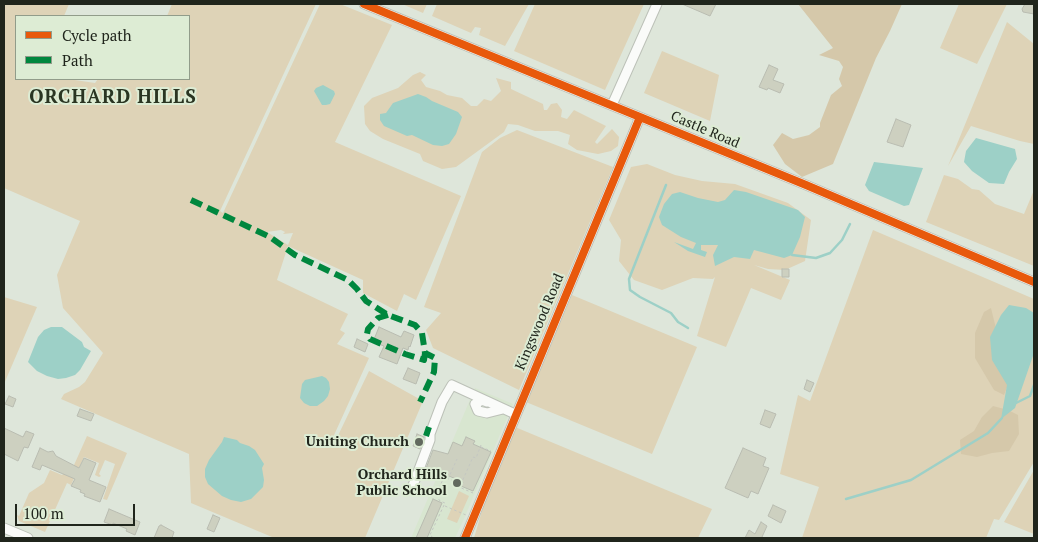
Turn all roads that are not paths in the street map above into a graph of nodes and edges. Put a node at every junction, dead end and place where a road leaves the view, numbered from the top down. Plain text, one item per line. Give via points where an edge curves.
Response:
1 (364, 4) edge
2 (657, 4) edge
3 (612, 106) junction
4 (640, 116) junction
5 (1034, 282) edge
6 (490, 402) junction
7 (503, 409) junction
8 (515, 414) junction
9 (412, 488) dead end
10 (4, 528) edge
11 (28, 538) edge
12 (465, 538) edge

1 - 3 street, Castle Road
2 - 3 street
3 - 4 street, Castle Road
4 - 5 street, Castle Road
4 - 8 street, Kingswood Road
6 - 7 street
6 - 7 street via 482,400 475,404 486,417
6 - 9 street via 452,385 442,402
7 - 8 street
8 - 12 street, Kingswood Road
10 - 11 street

